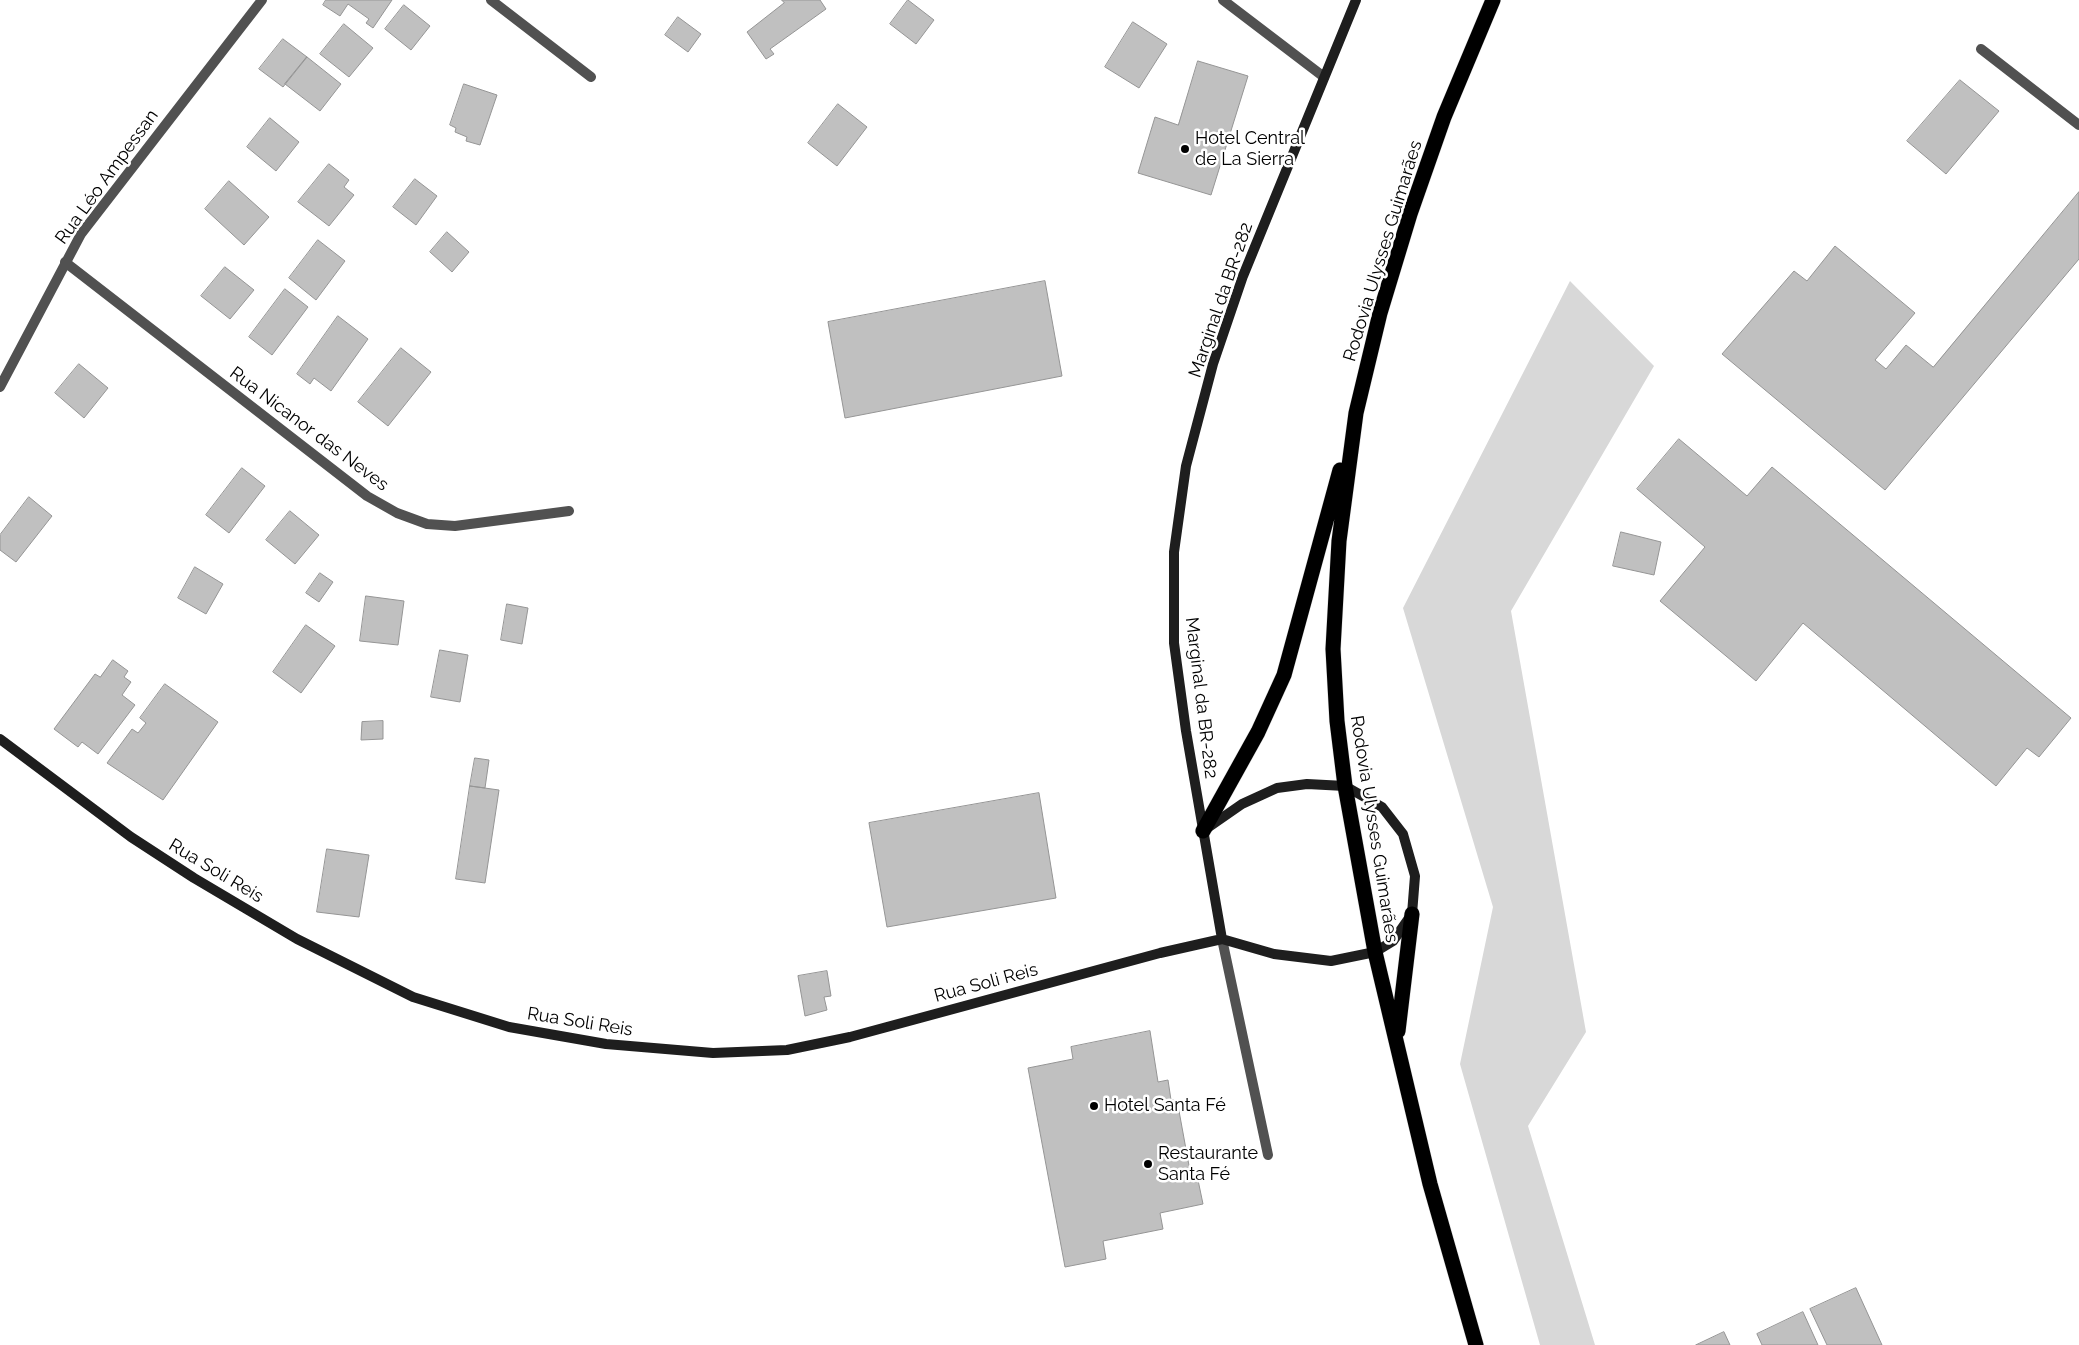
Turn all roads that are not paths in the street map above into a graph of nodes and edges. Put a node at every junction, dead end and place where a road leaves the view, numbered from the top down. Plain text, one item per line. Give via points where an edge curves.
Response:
1 (262, 0) edge
2 (490, 0) edge
3 (1223, 0) edge
4 (1356, 0) edge
5 (1494, 0) edge
6 (1981, 50) dead end
7 (1324, 77) junction
8 (591, 78) dead end
9 (2079, 125) edge
10 (65, 262) junction
11 (0, 387) edge
12 (1356, 413) junction
13 (569, 510) dead end
14 (0, 738) edge
15 (1345, 786) junction
16 (1203, 831) junction
17 (1412, 914) junction
18 (1222, 940) junction
19 (1375, 952) junction
20 (1396, 1042) junction
21 (1268, 1155) dead end
22 (1476, 1345) edge

1 - 10 street, Rua Léo Ampessan via 102,206
2 - 8 street
3 - 7 street
4 - 7 street, Marginal da BR-282
5 - 12 highway, Rodovia Ulysses Guimarães via 1444,117 1410,214 1380,313
6 - 9 street
7 - 16 street, Marginal da BR-282 via 1243,276 1186,466 1174,552 1174,643
10 - 11 street, Rua Léo Ampessan
10 - 13 street, Rua Nicanor das Neves via 367,496 397,514 427,524 455,526
12 - 15 highway, Rodovia Ulysses Guimarães via 1339,541 1333,649
12 - 16 highway via 1284,675 1258,732
14 - 18 street, Rua Soli Reis via 131,837 194,878 315,948 413,997 509,1027 606,1044 712,1053 787,1050 850,1037 1160,953
15 - 16 street via 1307,784 1277,788 1242,804
15 - 17 street via 1382,807 1403,834 1416,876
15 - 19 highway, Rodovia Ulysses Guimarães
16 - 18 street, Marginal da BR-282
17 - 19 street via 1393,941
17 - 20 highway
18 - 19 street via 1274,954 1331,960
18 - 21 street, Marginal da BR-282
19 - 20 highway, Rodovia Ulysses Guimarães
20 - 22 highway, Rodovia Ulysses Guimarães via 1430,1184

